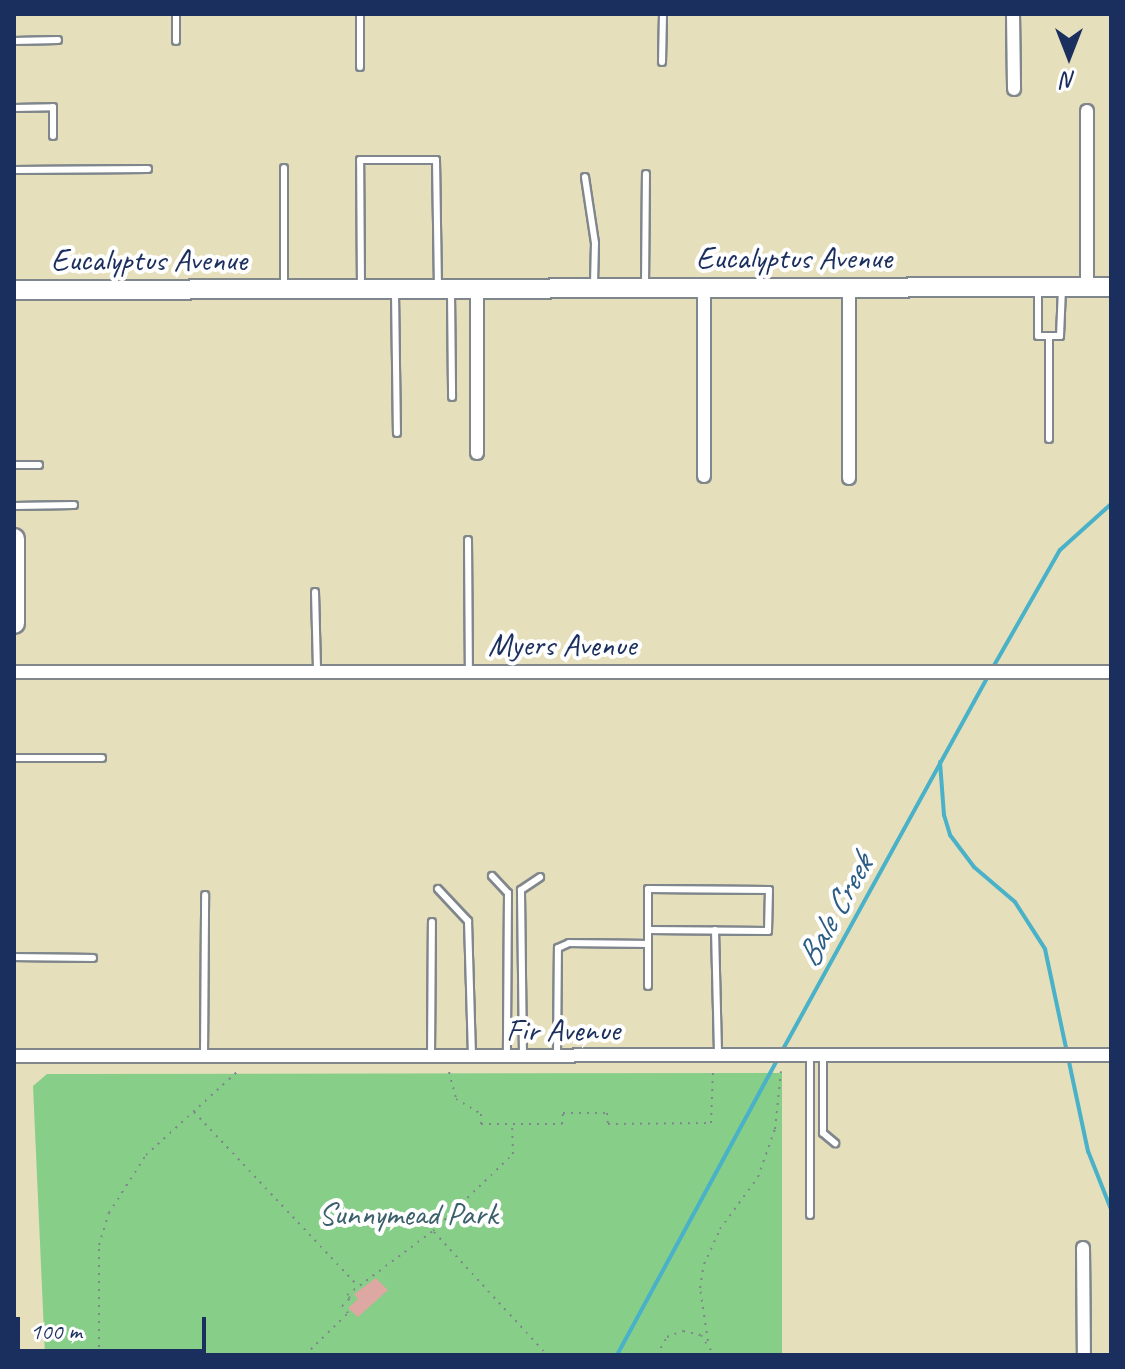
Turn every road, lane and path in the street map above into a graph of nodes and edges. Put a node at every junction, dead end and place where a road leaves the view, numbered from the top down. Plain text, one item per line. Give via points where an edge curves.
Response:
1 (176, 14) edge
2 (360, 14) edge
3 (663, 14) edge
4 (1013, 14) edge
5 (58, 40) dead end
6 (14, 41) edge
7 (176, 41) dead end
8 (662, 62) dead end
9 (360, 67) dead end
10 (1014, 89) dead end
11 (14, 108) edge
12 (1087, 111) dead end
13 (53, 136) dead end
14 (284, 168) dead end
15 (148, 169) dead end
16 (14, 170) edge
17 (646, 174) dead end
18 (585, 177) dead end
19 (1087, 287) junction
20 (1111, 287) edge
21 (849, 288) junction
22 (1038, 288) junction
23 (1062, 288) junction
24 (284, 289) junction
25 (361, 289) junction
26 (394, 289) junction
27 (444, 289) junction
28 (477, 289) junction
29 (594, 289) junction
30 (645, 289) junction
31 (704, 289) junction
32 (14, 290) edge
33 (1049, 336) junction
34 (452, 397) dead end
35 (397, 433) dead end
36 (1049, 439) dead end
37 (477, 453) dead end
38 (14, 465) edge
39 (39, 465) dead end
40 (704, 476) dead end
41 (849, 478) dead end
42 (74, 505) dead end
43 (14, 506) edge
44 (14, 539) edge
45 (468, 540) dead end
46 (315, 592) dead end
47 (14, 623) edge
48 (317, 671) junction
49 (469, 671) junction
50 (14, 672) edge
51 (1111, 672) edge
52 (14, 758) edge
53 (102, 758) dead end
54 (492, 876) dead end
55 (540, 877) dead end
56 (438, 889) dead end
57 (205, 895) dead end
58 (432, 922) dead end
59 (648, 930) junction
60 (715, 930) junction
61 (648, 944) junction
62 (14, 957) edge
63 (93, 958) dead end
64 (648, 986) dead end
65 (1111, 1055) edge
66 (14, 1056) edge
67 (204, 1056) junction
68 (431, 1056) junction
69 (472, 1056) junction
70 (507, 1056) junction
71 (523, 1056) junction
72 (557, 1056) junction
73 (718, 1056) junction
74 (816, 1056) junction
75 (713, 1071) dead end
76 (781, 1071) dead end
77 (237, 1072) dead end
78 (449, 1072) dead end
79 (193, 1111) junction
80 (512, 1124) junction
81 (835, 1143) dead end
82 (810, 1215) dead end
83 (433, 1231) junction
84 (1083, 1248) dead end
85 (358, 1287) junction
86 (708, 1341) junction
87 (99, 1355) edge
88 (305, 1355) edge
89 (547, 1355) edge
90 (657, 1355) edge
91 (714, 1355) edge
92 (1084, 1355) edge

1 - 7 lane
2 - 9 lane
3 - 8 lane
4 - 10 street
5 - 6 lane
11 - 13 lane via 53,107
12 - 19 street
14 - 24 lane
15 - 16 lane
17 - 30 lane
18 - 29 lane via 595,243
19 - 20 street, Eucalyptus Avenue
19 - 23 street, Eucalyptus Avenue
21 - 22 street, Eucalyptus Avenue
21 - 31 street, Eucalyptus Avenue
21 - 41 street
22 - 23 street, Eucalyptus Avenue
22 - 33 lane via 1038,336
23 - 33 lane via 1060,336
24 - 25 street, Eucalyptus Avenue
24 - 32 street, Eucalyptus Avenue
25 - 26 street, Eucalyptus Avenue
25 - 27 lane via 360,160 436,160
26 - 27 street, Eucalyptus Avenue
26 - 35 lane
27 - 28 street, Eucalyptus Avenue
27 - 34 lane
28 - 29 street, Eucalyptus Avenue
28 - 37 street
29 - 30 street, Eucalyptus Avenue
30 - 31 street, Eucalyptus Avenue
31 - 40 street
33 - 36 lane
38 - 39 lane
42 - 43 lane
44 - 47 main road
45 - 49 lane
46 - 48 lane
48 - 49 street, Myers Avenue
48 - 50 street, Myers Avenue
49 - 51 street, Myers Avenue
52 - 53 lane
54 - 70 lane via 508,893
55 - 71 lane via 521,890
56 - 69 lane via 468,921
57 - 67 lane
58 - 68 lane
59 - 60 lane
59 - 60 lane via 648,889 769,890 768,931
59 - 61 lane
60 - 73 lane
61 - 64 lane
61 - 72 lane via 569,943 558,948
62 - 63 lane
65 - 74 street, Fir Avenue
66 - 67 street, Fir Avenue
67 - 68 street, Fir Avenue
68 - 69 street, Fir Avenue
69 - 70 street, Fir Avenue
70 - 71 street, Fir Avenue
71 - 72 street, Fir Avenue
72 - 73 street, Fir Avenue
73 - 74 street, Fir Avenue
74 - 81 lane via 823,1133
74 - 82 lane
75 - 80 path via 711,1123 608,1124 607,1113 563,1113 562,1124
76 - 86 path via 775,1129 758,1177 720,1229 704,1264 700,1288
77 - 79 path
78 - 80 path via 456,1099 481,1114 481,1124
79 - 85 path
79 - 87 path via 146,1155 109,1213 99,1245
80 - 83 path via 513,1154
83 - 85 path
83 - 89 path
84 - 92 street
85 - 88 path via 342,1306 348,1313
86 - 90 path via 693,1332 674,1333
86 - 91 path

